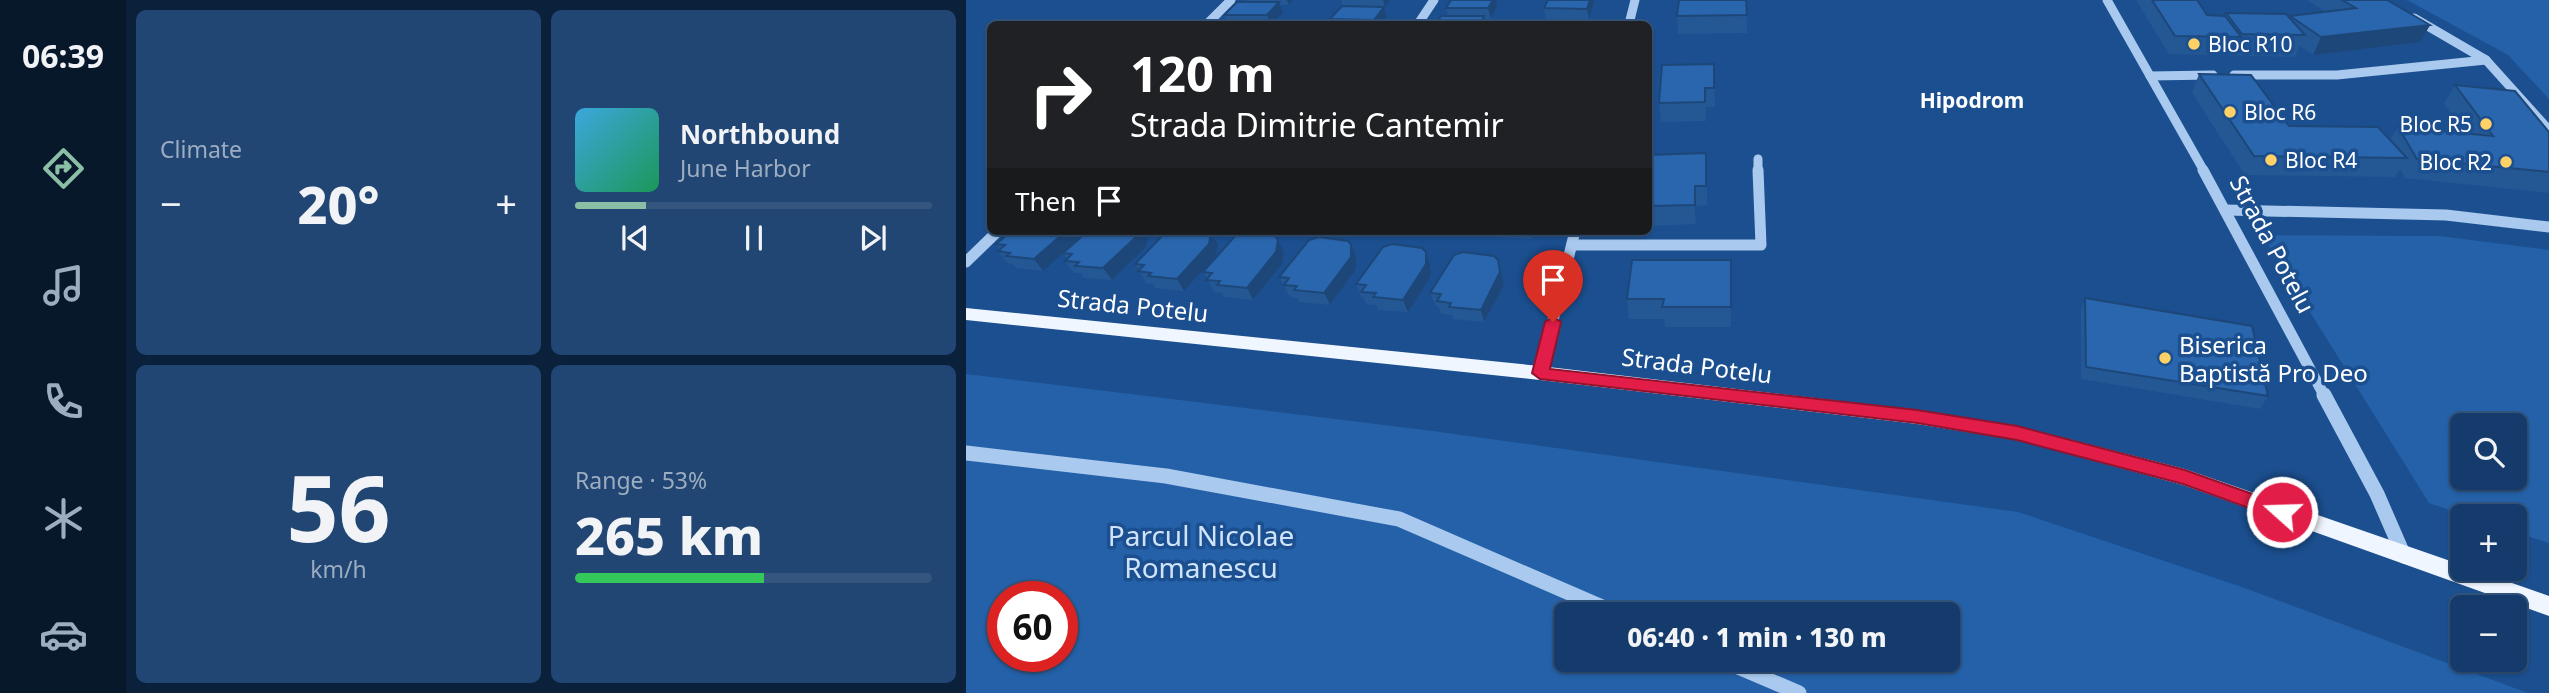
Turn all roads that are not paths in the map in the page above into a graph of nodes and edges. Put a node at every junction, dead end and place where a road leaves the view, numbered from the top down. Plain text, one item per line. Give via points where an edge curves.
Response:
1 (1231, 0) edge
2 (1434, 0) edge
3 (1635, 0) edge
4 (2107, 0) edge
5 (2406, 13) edge
6 (1210, 21) edge
7 (1420, 21) edge
8 (1630, 21) edge
9 (2486, 60) junction
10 (2150, 76) junction
11 (2549, 130) edge
12 (1758, 159) dead end
13 (2226, 210) junction
14 (2549, 227) edge
15 (994, 235) edge
16 (1574, 235) edge
17 (1572, 245) junction
18 (966, 262) edge
19 (966, 314) edge
20 (1540, 373) junction
21 (966, 453) edge
22 (2404, 556) junction
23 (1590, 602) edge
24 (2549, 606) edge
25 (1750, 672) edge
26 (1799, 693) edge

1 - 6 street
2 - 7 street
3 - 8 street
4 - 10 street, Strada Potelu
5 - 9 street
9 - 10 street via 2337,75
9 - 11 street
10 - 13 street, Strada Potelu
12 - 17 street via 1761,245
13 - 14 street via 2446,215
13 - 22 street, Strada Potelu via 2377,494
15 - 18 street
16 - 17 street
17 - 20 street
19 - 20 main road, Strada Potelu
20 - 22 main road, Strada Potelu via 2017,433 2185,477
21 - 23 street via 1166,476 1399,519
22 - 24 main road, Strada Potelu
25 - 26 street

